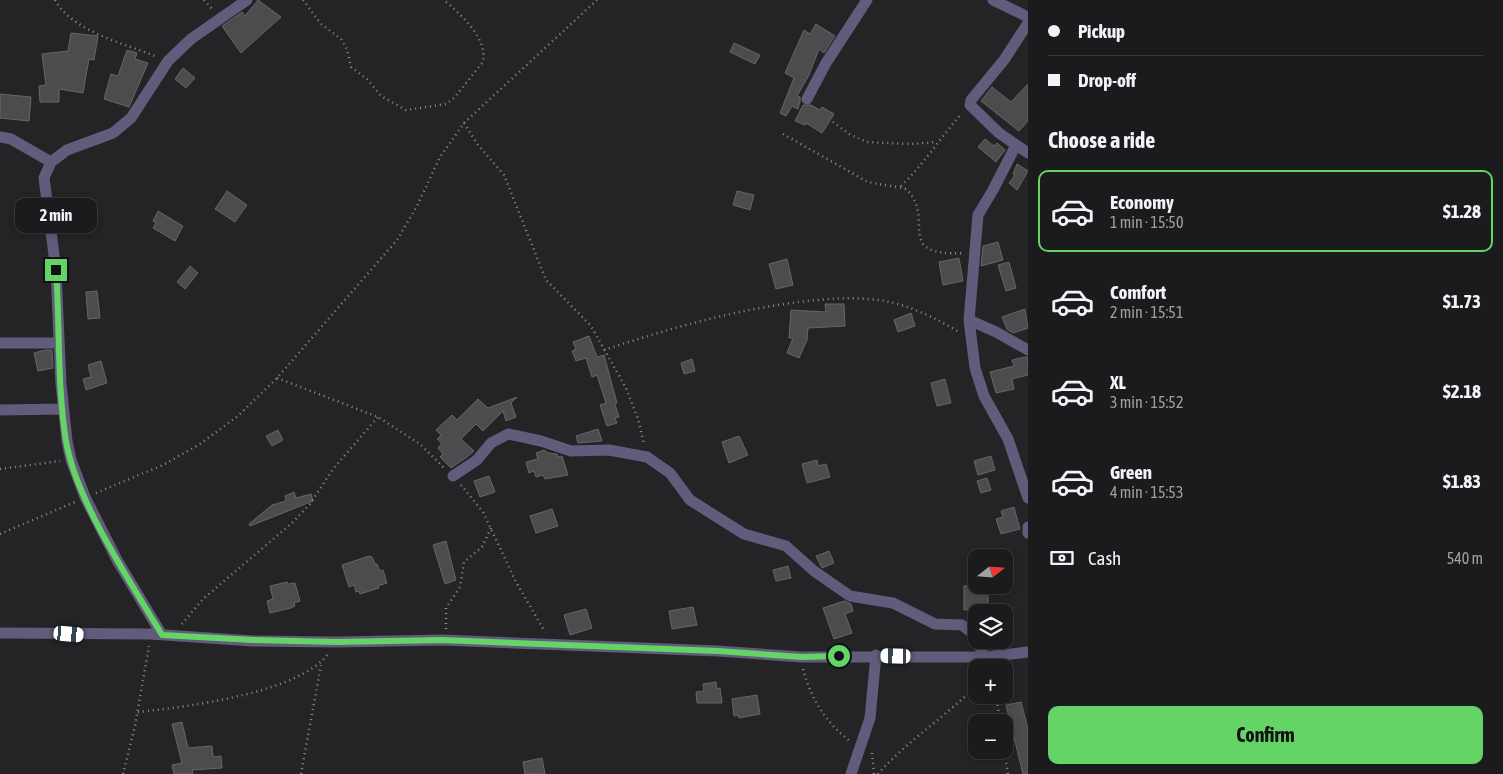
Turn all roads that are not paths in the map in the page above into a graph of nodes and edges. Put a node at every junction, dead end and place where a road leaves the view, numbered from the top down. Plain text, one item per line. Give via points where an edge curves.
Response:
1 (247, 0) edge
2 (867, 0) edge
3 (993, 0) edge
4 (1028, 17) edge
5 (1028, 23) edge
6 (807, 99) dead end
7 (0, 137) edge
8 (1016, 144) junction
9 (1028, 153) edge
10 (51, 162) junction
11 (969, 320) junction
12 (0, 343) edge
13 (59, 343) junction
14 (1028, 350) edge
15 (63, 409) junction
16 (0, 410) edge
17 (453, 476) road end
18 (1028, 498) edge
19 (1028, 527) edge
20 (1028, 533) edge
21 (0, 633) edge
22 (162, 635) junction
23 (1028, 652) edge
24 (876, 656) junction
25 (986, 657) junction
26 (849, 774) edge

1 - 10 street via 191,39 168,61 130,118 113,132 82,143
2 - 6 street
3 - 4 street
5 - 8 street via 970,105 999,133
7 - 10 street via 11,139
8 - 9 street
8 - 11 street via 978,215
10 - 13 street via 44,178 56,270
11 - 14 street
11 - 18 street via 984,396 1008,439
12 - 13 street
13 - 15 street
15 - 16 street
15 - 22 street via 71,460 85,497 117,560
17 - 25 street via 477,460 491,443 508,434 542,440 571,451 609,450 647,457 670,473 690,500 744,534 786,546 814,572 850,596 893,603 935,624 962,625 972,633
19 - 20 street
21 - 22 street
22 - 24 street via 336,642 442,640 802,657
23 - 25 street
24 - 25 street
24 - 26 street via 870,718

